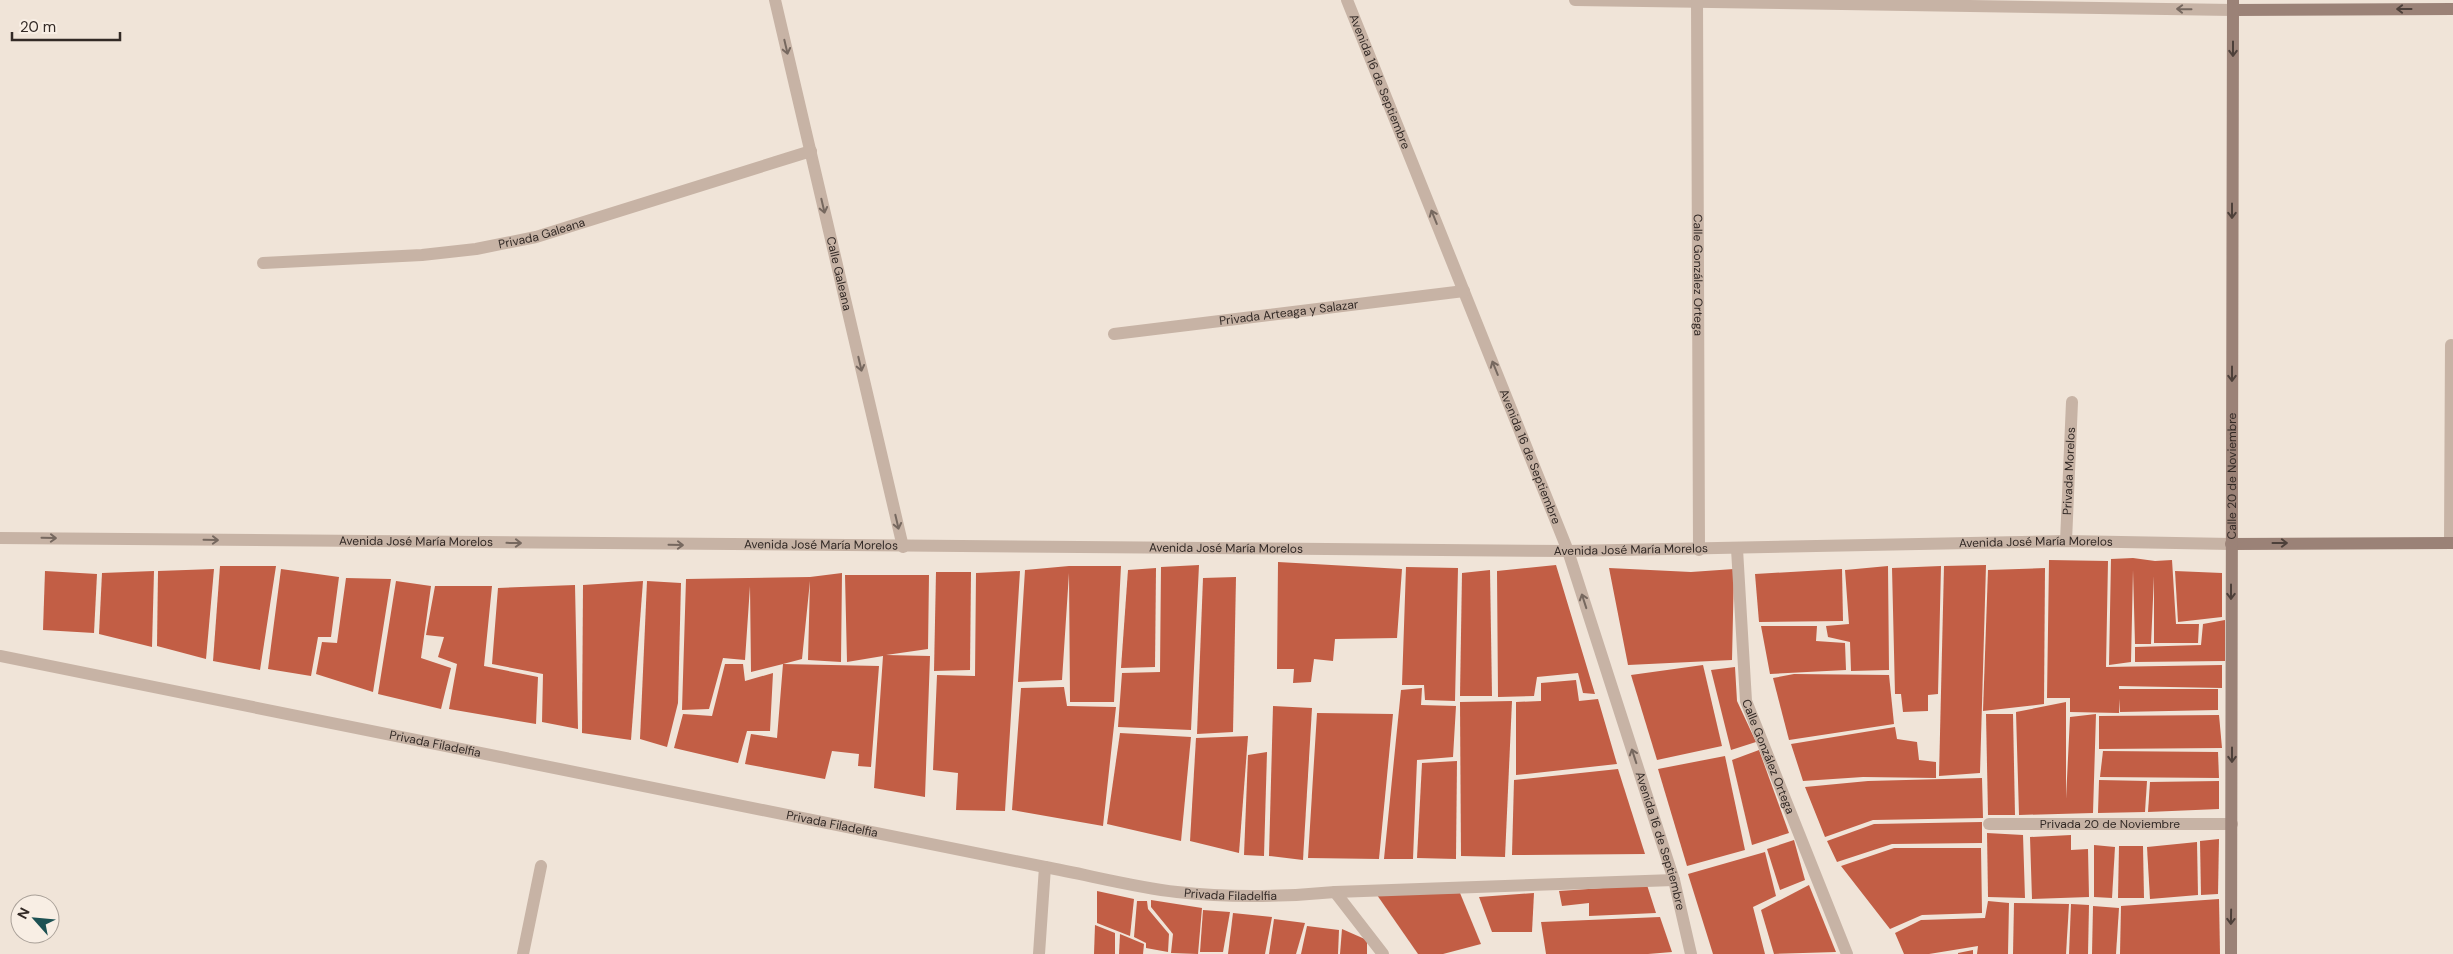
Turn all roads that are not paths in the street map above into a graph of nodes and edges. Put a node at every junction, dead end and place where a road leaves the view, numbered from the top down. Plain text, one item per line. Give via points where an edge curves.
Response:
1 (775, 0) edge
2 (1347, 0) edge
3 (1575, 0) edge
4 (1697, 1) edge
5 (2233, 5) edge
6 (2453, 9) edge
7 (811, 151) junction
8 (263, 263) dead end
9 (1464, 291) junction
10 (1114, 334) dead end
11 (2451, 345) dead end
12 (2072, 402) dead end
13 (0, 538) edge
14 (2066, 541) junction
15 (2452, 543) edge
16 (2231, 544) junction
17 (903, 547) junction
18 (1737, 549) junction
19 (1699, 550) junction
20 (1568, 551) junction
21 (0, 656) edge
22 (1989, 824) dead end
23 (2232, 824) junction
24 (541, 866) dead end
25 (1045, 867) junction
26 (1674, 880) junction
27 (1335, 892) junction
28 (523, 954) edge
29 (1039, 954) edge
30 (1383, 954) edge
31 (1691, 954) edge
32 (1847, 954) edge
33 (2231, 954) edge

1 -> 7 street, Calle Galeana
9 -> 2 street, Avenida 16 de Septiembre
3 - 4 street
5 -> 4 street
4 - 19 street, Calle González Ortega
6 -> 5 main road
5 -> 16 main road, Calle 20 de Noviembre
7 - 8 street, Privada Galeana via 536,237 422,255
7 -> 17 street, Calle Galeana
9 - 10 street, Privada Arteaga y Salazar
20 -> 9 street, Avenida 16 de Septiembre
11 - 15 street
12 - 14 street, Privada Morelos
13 -> 17 street, Avenida José María Morelos
14 - 16 street, Avenida José María Morelos
14 - 18 street, Avenida José María Morelos
16 -> 15 main road, Avenida José María Morelos
16 -> 23 main road, Calle 20 de Noviembre
17 - 20 street, Avenida José María Morelos
18 - 19 street, Avenida José María Morelos
18 - 32 street, Calle González Ortega via 1746,701
19 - 20 street, Avenida José María Morelos
26 -> 20 street, Avenida 16 de Septiembre
21 - 25 street, Privada Filadelfia
22 - 23 street, Privada 20 de Noviembre
23 -> 33 main road, Calle 20 de Noviembre
24 - 28 street
25 - 27 street, Privada Filadelfia via 1176,892 1285,897
25 - 29 street
26 - 27 street, Privada Filadelfia
26 - 31 street, Avenida 16 de Septiembre
27 - 30 street

